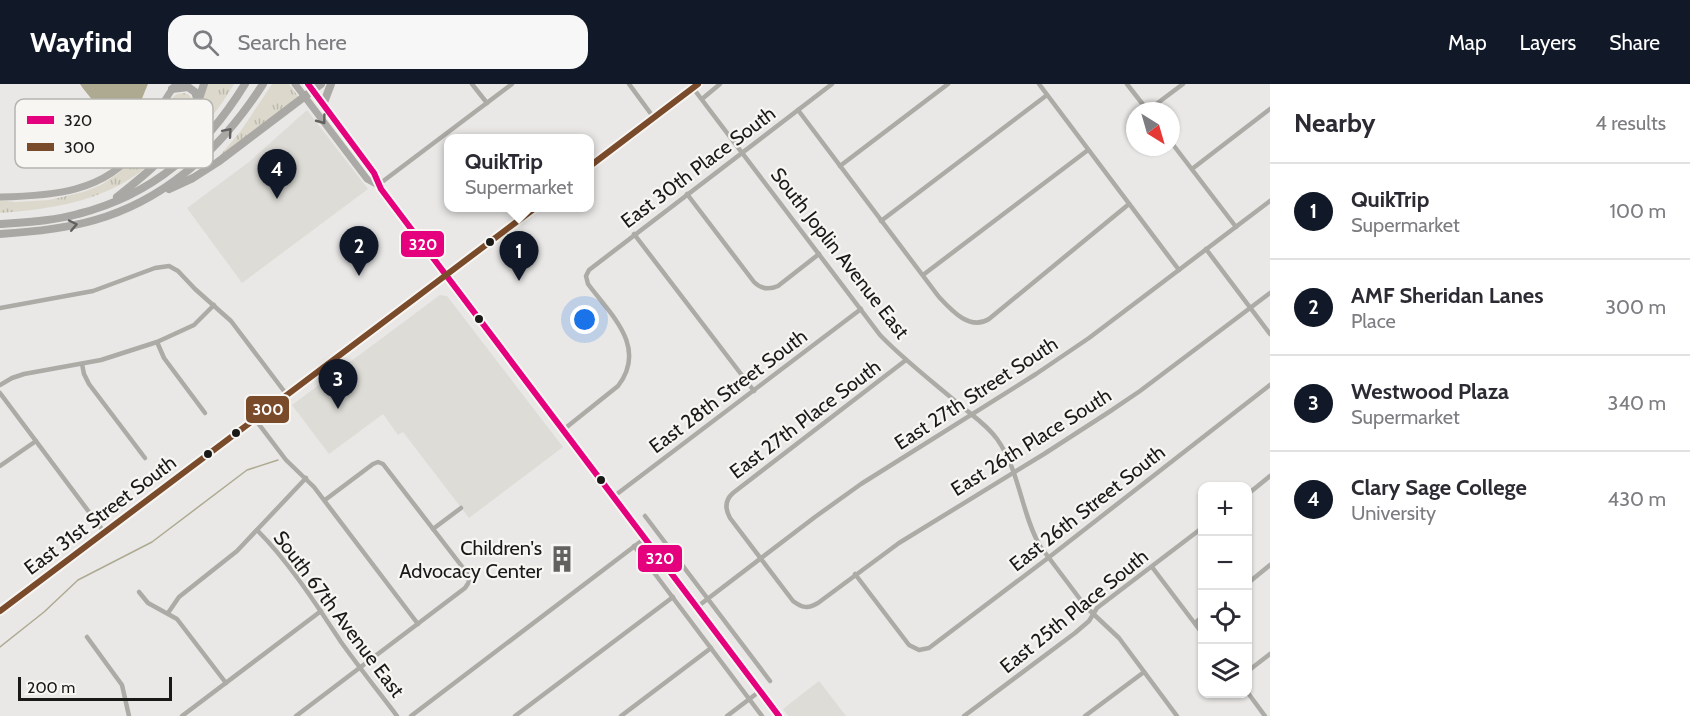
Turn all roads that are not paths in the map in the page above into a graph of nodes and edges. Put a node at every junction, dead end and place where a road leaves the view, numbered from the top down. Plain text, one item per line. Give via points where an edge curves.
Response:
1 (204, 84) edge
2 (245, 84) edge
3 (262, 84) edge
4 (295, 84) edge
5 (321, 84) edge
6 (331, 84) edge
7 (472, 84) edge
8 (512, 84) edge
9 (629, 84) edge
10 (720, 84) edge
11 (832, 84) edge
12 (948, 84) edge
13 (1039, 84) edge
14 (1127, 84) edge
15 (1183, 84) edge
16 (174, 86) edge
17 (696, 86) edge
18 (310, 87) edge
19 (1047, 95) junction
20 (305, 97) junction
21 (166, 99) edge
22 (198, 99) edge
23 (198, 99) edge
24 (702, 99) junction
25 (1141, 102) edge
26 (1160, 102) edge
27 (487, 103) junction
28 (323, 105) junction
29 (1270, 109) edge
30 (798, 110) junction
31 (654, 118) junction
32 (213, 128) edge
33 (446, 134) edge
34 (444, 135) edge
35 (213, 147) edge
36 (1088, 150) junction
37 (742, 152) junction
38 (1180, 154) edge
39 (594, 163) edge
40 (213, 165) edge
41 (840, 166) junction
42 (116, 168) edge
43 (153, 168) edge
44 (172, 168) edge
45 (190, 168) edge
46 (209, 168) edge
47 (1192, 169) junction
48 (378, 185) junction
49 (687, 194) junction
50 (0, 197) edge
51 (1270, 201) edge
52 (1129, 204) junction
53 (108, 205) junction
54 (132, 205) junction
55 (528, 212) edge
56 (881, 221) junction
57 (0, 224) edge
58 (1236, 227) junction
59 (634, 234) junction
60 (0, 236) edge
61 (1206, 249) junction
62 (819, 254) junction
63 (1179, 270) junction
64 (446, 275) junction
65 (923, 275) junction
66 (1270, 293) edge
67 (214, 305) junction
68 (1250, 307) junction
69 (0, 308) edge
70 (861, 309) junction
71 (1270, 334) edge
72 (157, 342) junction
73 (906, 360) junction
74 (82, 364) junction
75 (0, 385) edge
76 (1270, 385) edge
77 (754, 391) junction
78 (0, 393) edge
79 (287, 394) junction
80 (205, 413) dead end
81 (972, 414) junction
82 (255, 419) junction
83 (563, 430) junction
84 (36, 441) junction
85 (145, 458) dead end
86 (0, 466) edge
87 (1013, 472) junction
88 (1270, 476) edge
89 (306, 478) junction
90 (1252, 491) edge
91 (613, 497) junction
92 (325, 500) junction
93 (461, 508) dead end
94 (645, 516) dead end
95 (433, 529) junction
96 (257, 530) junction
97 (104, 532) junction
98 (1198, 532) edge
99 (644, 539) junction
100 (634, 546) junction
101 (1048, 558) junction
102 (761, 559) junction
103 (1270, 565) edge
104 (1152, 567) junction
105 (855, 574) junction
106 (1252, 579) edge
107 (139, 592) dead end
108 (672, 597) junction
109 (707, 599) junction
110 (697, 607) junction
111 (0, 611) edge
112 (321, 611) junction
113 (168, 613) junction
114 (1093, 615) junction
115 (1198, 621) edge
116 (1195, 623) junction
117 (418, 624) junction
118 (1198, 627) edge
119 (87, 637) dead end
120 (711, 648) junction
121 (1270, 654) edge
122 (360, 667) junction
123 (1252, 668) edge
124 (1144, 672) junction
125 (770, 681) dead end
126 (226, 683) junction
127 (760, 691) junction
128 (1252, 698) edge
129 (749, 699) junction
130 (127, 715) edge
131 (183, 716) edge
132 (296, 716) edge
133 (397, 716) edge
134 (411, 716) edge
135 (515, 716) edge
136 (621, 716) edge
137 (727, 716) edge
138 (762, 716) edge
139 (778, 716) edge
140 (964, 716) edge
141 (1084, 716) edge
142 (1177, 716) edge
143 (1265, 716) edge

1 - 22 highway
2 - 32 highway
35 -> 3 highway via 236,123
4 - 20 main road
5 - 18 highway
6 - 28 highway
7 - 27 street
8 - 27 street
9 - 31 street
10 - 24 street
11 - 30 street, East 30th Place South
12 - 41 street
13 - 19 street
14 - 25 street
15 - 26 street
16 - 21 main road
16 - 23 highway via 188,87
17 - 24 street, South Joplin Avenue East
17 - 31 main road
18 - 20 highway
18 - 28 main road
19 - 36 street
19 - 56 street
20 - 40 highway
20 -> 48 main road via 367,179
24 - 37 street, South Joplin Avenue East
27 - 33 street
28 - 48 main road via 374,173
29 - 47 street
30 - 37 street, East 30th Place South
30 - 41 street
31 - 39 main road
34 - 48 street
36 - 52 street
36 - 65 street
37 - 49 street, East 30th Place South
37 - 62 street, South Joplin Avenue East
38 - 47 street
41 - 56 street
42 - 50 main road via 91,184 65,193
43 - 53 highway
44 - 53 highway
54 -> 45 highway
46 - 54 highway
47 - 58 street
48 - 64 main road
49 - 59 street, East 30th Place South
49 - 62 street via 758,286 778,286
51 - 58 street, East 27th Street South
52 - 63 street
52 - 65 street via 989,319 977,324 949,307
53 - 57 highway via 36,222
60 -> 54 highway via 76,225
55 - 64 main road, East 31st Street South
56 - 65 street
58 - 61 street, East 27th Street South
59 - 77 street
59 - 83 street, East 30th Place South via 592,266 586,276 627,338 628,368 612,393
61 - 63 street, East 27th Street South
61 - 68 street
62 - 70 street, South Joplin Avenue East
63 - 81 street, East 27th Street South via 1063,356
64 - 79 main road, East 31st Street South
64 - 83 main road
66 - 68 street, East 26th Place South
67 - 69 street via 174,268 160,266 93,291
67 - 72 street via 189,328
67 - 79 street via 236,327
68 - 71 street
68 - 87 street, East 26th Place South via 1140,391
70 - 73 street, South Joplin Avenue East
70 - 77 street, East 28th Street South
72 - 74 street
72 - 80 street via 164,358
73 - 81 street, South Joplin Avenue East
73 - 102 street, East 27th Place South via 728,498 730,518
74 - 75 street via 24,374
74 - 85 street via 89,384
76 - 101 street, East 26th Street South
77 - 91 street, East 28th Street South
78 - 84 street
79 - 82 main road, East 31st Street South
81 - 87 street, South Joplin Avenue East via 997,438
81 - 102 street, East 27th Street South via 861,484
82 - 89 street via 286,460
82 - 97 main road, East 31st Street South
83 - 91 main road
84 - 86 street
84 - 97 street
87 - 101 street, South Joplin Avenue East via 1034,536
87 - 105 street, East 26th Place South
88 - 90 street
89 - 92 street
89 - 96 street
91 - 99 main road
92 - 95 street via 371,465 380,463
92 - 117 street
93 - 95 street
94 - 109 street
95 - 117 street via 467,573 469,582
96 - 112 street, South 67th Avenue East
96 - 113 street via 233,555 179,597
97 - 111 main road, East 31st Street South
98 - 104 street, East 25th Place South
99 - 100 street
99 - 110 main road
100 - 108 street
100 - 134 street
101 - 105 street, East 26th Street South via 924,650 905,641
101 - 114 street, South Joplin Avenue East
102 - 105 street, East 26th Place South via 803,607 818,603
102 - 109 street, East 27th Street South
103 - 106 street
104 - 114 street, East 25th Place South
104 - 116 street
107 - 113 street via 148,603
108 - 120 street
108 - 135 street
109 - 110 street, East 27th Street South
109 - 125 street
110 - 127 main road
112 - 122 street, South 67th Avenue East
112 - 126 street
113 - 126 street via 180,622
114 - 124 street, South Joplin Avenue East via 1119,638
114 - 140 street, East 25th Place South via 1075,633
115 - 116 street
116 - 118 street
117 - 122 street
119 - 130 street via 122,685
120 - 129 street
120 - 136 street
121 - 123 street
122 - 132 street
122 - 133 street, South 67th Avenue East
124 - 141 street
124 - 142 street, South Joplin Avenue East
126 - 131 street
127 - 129 street
127 - 139 main road
128 - 143 street
129 - 137 street
129 - 138 street

